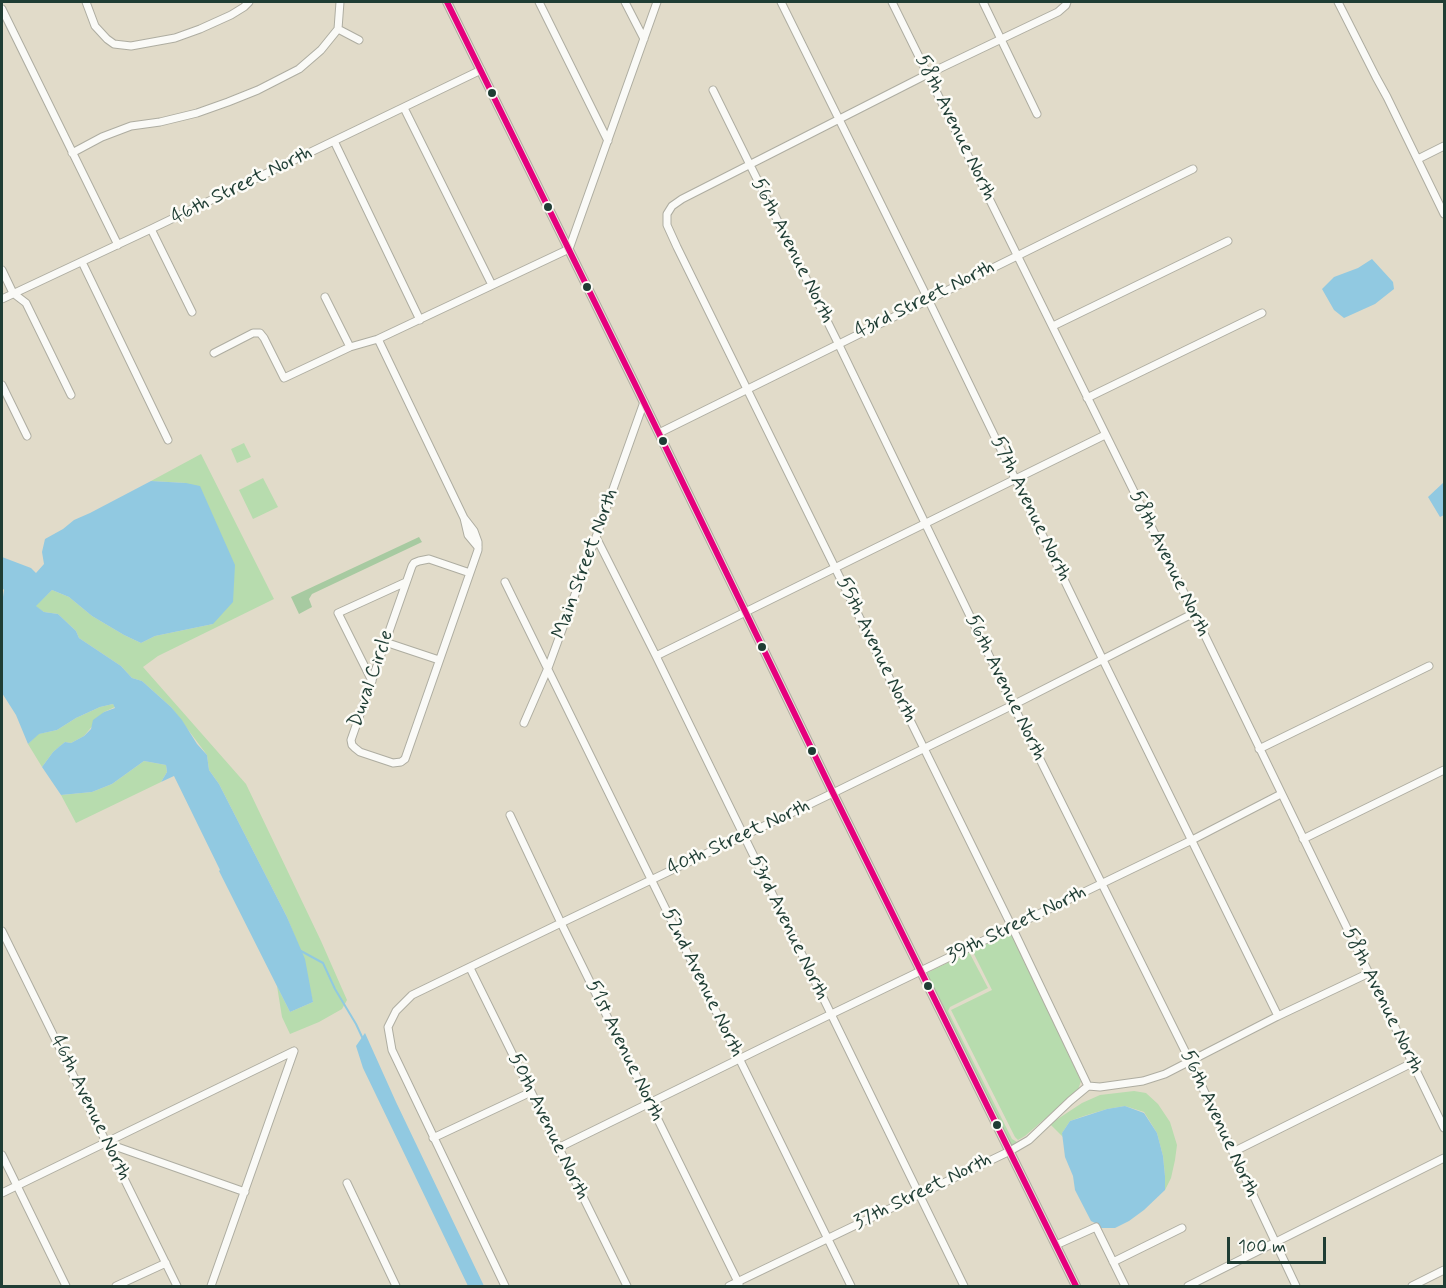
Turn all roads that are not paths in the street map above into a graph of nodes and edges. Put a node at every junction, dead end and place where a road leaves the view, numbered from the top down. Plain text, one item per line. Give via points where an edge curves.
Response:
1 (86, 2) edge
2 (249, 2) edge
3 (340, 2) edge
4 (447, 2) edge
5 (538, 2) edge
6 (625, 2) edge
7 (657, 2) edge
8 (781, 2) edge
9 (892, 2) edge
10 (983, 2) edge
11 (1067, 2) edge
12 (1338, 2) edge
13 (2, 9) edge
14 (338, 29) junction
15 (644, 39) junction
16 (1001, 39) junction
17 (359, 40) dead end
18 (481, 70) junction
19 (928, 74) junction
20 (713, 90) dead end
21 (404, 108) junction
22 (1037, 114) dead end
23 (840, 119) junction
24 (334, 141) junction
25 (608, 141) junction
26 (1444, 146) edge
27 (72, 153) junction
28 (1418, 159) junction
29 (748, 164) junction
30 (1192, 169) dead end
31 (1444, 214) edge
32 (152, 229) junction
33 (1228, 241) dead end
34 (118, 245) junction
35 (569, 249) junction
36 (1017, 255) junction
37 (82, 262) junction
38 (2, 270) edge
39 (492, 285) junction
40 (13, 294) junction
41 (325, 297) dead end
42 (2, 299) edge
43 (928, 299) junction
44 (192, 312) dead end
45 (1262, 313) dead end
46 (420, 320) junction
47 (1053, 326) junction
48 (378, 339) junction
49 (838, 343) junction
50 (350, 347) junction
51 (214, 353) dead end
52 (2, 384) edge
53 (747, 388) junction
54 (70, 395) dead end
55 (1088, 398) junction
56 (644, 402) junction
57 (658, 433) junction
58 (1105, 435) junction
59 (27, 436) dead end
60 (168, 440) dead end
61 (1015, 478) junction
62 (925, 523) junction
63 (596, 537) junction
64 (835, 567) junction
65 (470, 573) junction
66 (406, 582) junction
67 (505, 582) dead end
68 (745, 612) junction
69 (1194, 614) junction
70 (385, 642) junction
71 (656, 656) junction
72 (440, 660) junction
73 (1103, 660) junction
74 (1429, 666) dead end
75 (548, 668) junction
76 (372, 681) junction
77 (1013, 705) junction
78 (524, 723) dead end
79 (924, 748) junction
80 (1260, 749) junction
81 (1444, 770) edge
82 (833, 793) junction
83 (1281, 794) junction
84 (510, 814) dead end
85 (743, 835) junction
86 (1303, 839) junction
87 (1192, 840) junction
88 (652, 879) junction
89 (1102, 884) junction
90 (561, 922) junction
91 (1012, 927) junction
92 (2, 930) edge
93 (470, 968) junction
94 (922, 971) junction
95 (1369, 973) junction
96 (830, 1015) junction
97 (1278, 1016) junction
98 (739, 1059) junction
99 (1190, 1061) junction
100 (1412, 1063) junction
101 (1088, 1086) junction
102 (531, 1092) junction
103 (650, 1103) junction
104 (1444, 1128) edge
105 (433, 1138) junction
106 (106, 1143) junction
107 (558, 1148) junction
108 (1010, 1151) junction
109 (1233, 1152) junction
110 (2, 1155) edge
111 (1444, 1158) edge
112 (347, 1183) dead end
113 (17, 1186) junction
114 (245, 1192) junction
115 (2, 1193) edge
116 (918, 1194) junction
117 (1182, 1228) dead end
118 (828, 1238) junction
119 (1275, 1243) junction
120 (1056, 1245) junction
121 (1113, 1262) junction
122 (166, 1263) junction
123 (1444, 1270) edge
124 (739, 1285) edge
125 (66, 1287) edge
126 (116, 1287) edge
127 (177, 1287) edge
128 (211, 1287) edge
129 (396, 1287) edge
130 (505, 1287) edge
131 (627, 1287) edge
132 (729, 1287) edge
133 (851, 1287) edge
134 (964, 1287) edge
135 (1076, 1287) edge
136 (1125, 1287) edge
137 (1188, 1287) edge
138 (1296, 1287) edge
139 (1412, 1287) edge

1 - 2 street via 95,26 107,39 131,46 192,32 231,15
3 - 14 street
4 - 18 main road
5 - 25 street
6 - 15 street
7 - 15 street
8 - 23 street, 57th Avenue North
9 - 19 street, 58th Avenue North
10 - 16 street
11 - 16 street via 1058,12
12 - 28 street
13 - 27 street
14 - 17 street
14 - 27 street via 298,69 258,90 197,113 131,126
15 - 25 street
16 - 19 street
16 - 22 street
18 - 21 street, 46th Street North
18 - 35 main road
19 - 23 street
19 - 36 street, 58th Avenue North
20 - 29 street, 56th Avenue North
21 - 24 street, 46th Street North
21 - 39 street
23 - 29 street
23 - 43 street, 57th Avenue North
24 - 32 street, 46th Street North
24 - 46 street
25 - 35 street
26 - 28 street
27 - 34 street
28 - 31 street
29 - 49 street, 56th Avenue North
29 - 53 street, 55th Avenue North via 682,199 667,214 667,225 677,247
30 - 36 street, 43rd Street North
32 - 34 street, 46th Street North
32 - 44 street
33 - 47 street
34 - 37 street, 46th Street North
35 - 39 street
35 - 56 main road
36 - 43 street, 43rd Street North
36 - 47 street, 58th Avenue North
37 - 40 street, 46th Street North
37 - 60 street
38 - 40 street
39 - 46 street
40 - 42 street, 46th Street North
40 - 54 street via 26,303
41 - 50 street
43 - 49 street, 43rd Street North
43 - 61 street, 57th Avenue North
45 - 55 street
46 - 48 street
47 - 55 street, 58th Avenue North
48 - 50 street
48 - 65 street, Duval Circle via 464,518 477,537 478,549
49 - 53 street, 43rd Street North
49 - 62 street, 56th Avenue North
50 - 51 street via 284,378 260,333
52 - 59 street
53 - 57 street, 43rd Street North
53 - 64 street, 55th Avenue North
55 - 58 street, 58th Avenue North
56 - 57 main road
56 - 63 street, Main Street North
57 - 68 main road
58 - 61 street
58 - 69 street, 58th Avenue North
61 - 62 street
61 - 73 street, 57th Avenue North
62 - 64 street
62 - 77 street, 56th Avenue North
63 - 71 street, 53rd Avenue North
63 - 75 street, Main Street North
64 - 68 street
64 - 79 street, 55th Avenue North
65 - 66 street, Duval Circle via 424,559 414,563
65 - 72 street, Duval Circle
66 - 70 street, Duval Circle
66 - 76 street via 338,613
67 - 75 street, 52nd Avenue North
68 - 71 street
68 - 82 main road
69 - 73 street, 40th Street North
69 - 80 street, 58th Avenue North
70 - 72 street
70 - 76 street, Duval Circle
71 - 85 street, 53rd Avenue North
72 - 76 street, Duval Circle via 401,762 393,763 352,746
73 - 77 street, 40th Street North
73 - 87 street, 57th Avenue North
74 - 80 street
75 - 78 street, Main Street North
75 - 88 street, 52nd Avenue North
77 - 79 street, 40th Street North
77 - 89 street, 56th Avenue North
79 - 82 street, 40th Street North
79 - 91 street, 55th Avenue North
80 - 83 street, 58th Avenue North
81 - 86 street
82 - 85 street, 40th Street North
82 - 94 main road
83 - 86 street, 58th Avenue North
83 - 87 street, 39th Street North
84 - 90 street, 51st Avenue North
85 - 88 street, 40th Street North
85 - 96 street, 53rd Avenue North
86 - 95 street, 58th Avenue North
87 - 89 street, 39th Street North
87 - 97 street, 57th Avenue North
88 - 90 street, 40th Street North
88 - 98 street, 52nd Avenue North
89 - 91 street, 39th Street North
89 - 99 street, 56th Avenue North
90 - 93 street, 40th Street North
90 - 103 street, 51st Avenue North
91 - 94 street, 39th Street North
91 - 101 street, 55th Avenue North
92 - 106 street, 46th Avenue North
93 - 102 street, 50th Avenue North
93 - 105 street, 40th Street North via 412,995 396,1011 388,1028 392,1050
94 - 96 street, 39th Street North
94 - 108 main road
95 - 97 street
95 - 100 street, 58th Avenue North
96 - 98 street, 39th Street North
96 - 116 street, 53rd Avenue North
97 - 99 street
98 - 103 street, 39th Street North
98 - 118 street, 52nd Avenue North
99 - 101 street via 1143,1081
99 - 109 street, 56th Avenue North
100 - 104 street, 58th Avenue North
100 - 109 street
101 - 108 street, 37th Street North via 1029,1140
102 - 105 street
102 - 107 street, 50th Avenue North
103 - 107 street, 39th Street North
103 - 124 street, 51st Avenue North
105 - 130 street
106 - 113 street
106 - 114 street
106 - 114 street via 294,1051
106 - 122 street, 46th Avenue North
107 - 131 street, 50th Avenue North
108 - 116 street, 37th Street North
108 - 120 main road
109 - 119 street, 56th Avenue North
110 - 113 street
111 - 119 street
112 - 129 street
113 - 115 street
113 - 125 street
114 - 128 street
116 - 118 street, 37th Street North
116 - 134 street, 53rd Avenue North
117 - 121 street
118 - 124 street, 37th Street North
118 - 133 street, 52nd Avenue North
119 - 137 street
119 - 138 street, 56th Avenue North
120 - 121 street via 1096,1227
120 - 135 main road
121 - 136 street
122 - 126 street
122 - 127 street, 46th Avenue North
123 - 139 street
124 - 132 street, 37th Street North

